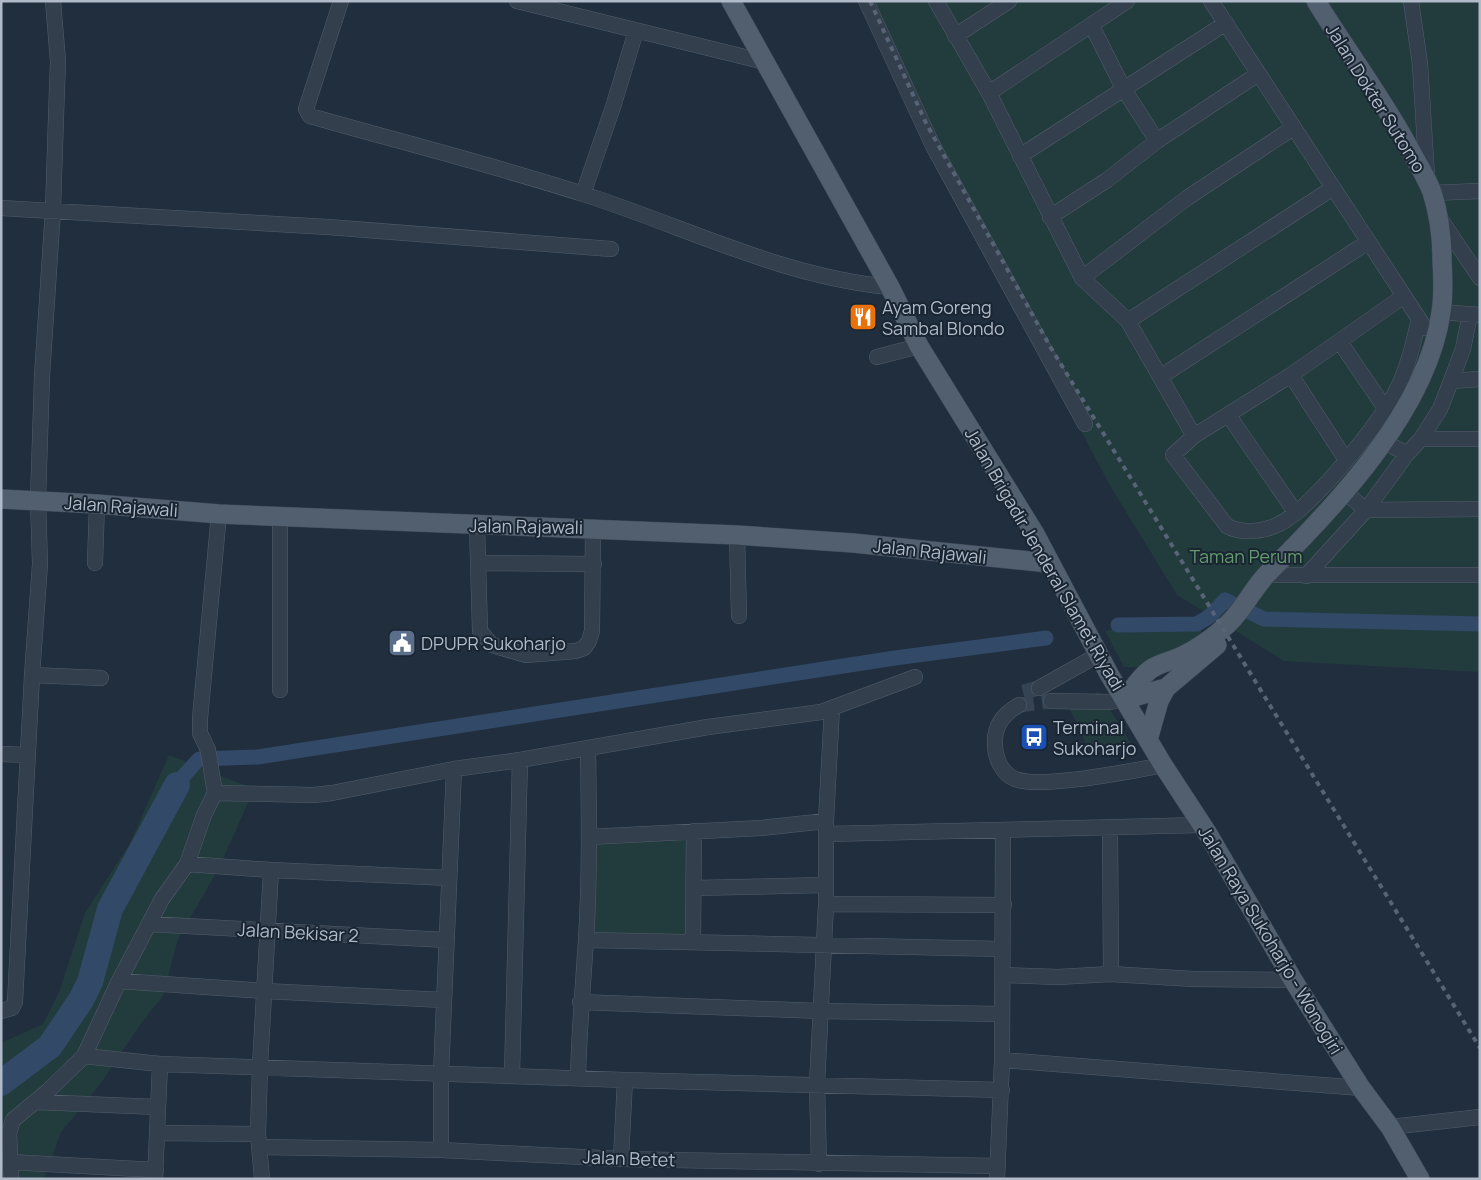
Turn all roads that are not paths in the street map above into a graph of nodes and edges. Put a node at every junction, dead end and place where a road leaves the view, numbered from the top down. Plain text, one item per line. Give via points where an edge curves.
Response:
1 (53, 1) edge
2 (341, 1) edge
3 (517, 1) edge
4 (731, 1) edge
5 (866, 1) edge
6 (936, 1) edge
7 (1009, 1) edge
8 (1127, 1) edge
9 (1211, 1) edge
10 (1316, 1) edge
11 (1411, 1) edge
12 (1226, 23) junction
13 (1092, 26) junction
14 (636, 32) junction
15 (955, 36) junction
16 (765, 62) junction
17 (1258, 74) junction
18 (1123, 88) junction
19 (989, 94) junction
20 (1293, 128) junction
21 (1157, 140) junction
22 (1020, 156) junction
23 (1430, 187) junction
24 (1333, 188) junction
25 (1480, 191) edge
26 (582, 194) junction
27 (1, 208) edge
28 (54, 210) junction
29 (1050, 217) junction
30 (1438, 217) junction
31 (1368, 242) junction
32 (611, 249) dead end
33 (1082, 278) junction
34 (1480, 278) edge
35 (890, 287) junction
36 (1404, 296) junction
37 (1441, 312) junction
38 (1475, 314) edge
39 (1419, 319) junction
40 (1128, 321) junction
41 (1340, 342) junction
42 (1434, 342) junction
43 (919, 346) junction
44 (877, 357) dead end
45 (1291, 375) junction
46 (1160, 378) junction
47 (1480, 379) edge
48 (1452, 381) junction
49 (1385, 408) junction
50 (1228, 416) junction
51 (1085, 424) dead end
52 (1194, 436) junction
53 (1421, 439) junction
54 (1480, 439) edge
55 (1383, 441) junction
56 (1407, 454) junction
57 (1346, 460) junction
58 (1345, 492) junction
59 (1, 499) edge
60 (38, 500) junction
61 (97, 504) junction
62 (1480, 509) edge
63 (1366, 510) junction
64 (1296, 513) junction
65 (219, 514) junction
66 (280, 515) junction
67 (477, 526) junction
68 (593, 528) junction
69 (737, 535) junction
70 (95, 563) dead end
71 (478, 563) junction
72 (594, 564) junction
73 (1049, 564) junction
74 (1271, 575) junction
75 (1480, 575) edge
76 (1306, 576) junction
77 (739, 616) dead end
78 (1232, 626) junction
79 (1098, 655) junction
80 (1152, 668) junction
81 (32, 674) junction
82 (1109, 674) junction
83 (916, 677) dead end
84 (101, 678) dead end
85 (1039, 688) tunnel mouth
86 (1166, 688) junction
87 (280, 690) dead end
88 (1021, 698) tunnel mouth
89 (1126, 698) junction
90 (1051, 701) tunnel mouth
91 (832, 708) junction
92 (1148, 740) junction
93 (588, 748) junction
94 (1, 754) edge
95 (28, 755) junction
96 (520, 760) junction
97 (1163, 765) junction
98 (454, 769) junction
99 (214, 793) junction
100 (1202, 825) junction
101 (827, 827) junction
102 (1110, 827) junction
103 (694, 831) junction
104 (1003, 831) junction
105 (590, 837) junction
106 (187, 864) junction
107 (271, 870) junction
108 (450, 878) junction
109 (825, 885) junction
110 (694, 888) junction
111 (826, 904) junction
112 (1004, 905) junction
113 (149, 924) junction
114 (266, 930) junction
115 (446, 940) junction
116 (586, 940) junction
117 (693, 941) junction
118 (823, 946) junction
119 (1002, 949) junction
120 (1111, 974) junction
121 (1003, 975) junction
122 (1293, 980) junction
123 (119, 981) junction
124 (265, 991) junction
125 (444, 1000) junction
126 (580, 1002) junction
127 (1, 1011) edge
128 (820, 1011) junction
129 (1002, 1014) junction
130 (84, 1056) junction
131 (1002, 1060) junction
132 (160, 1064) junction
133 (260, 1066) junction
134 (441, 1074) junction
135 (512, 1075) junction
136 (578, 1078) junction
137 (625, 1080) junction
138 (817, 1085) junction
139 (1361, 1088) junction
140 (1002, 1090) junction
141 (36, 1102) junction
142 (158, 1107) junction
143 (1480, 1117) edge
144 (1390, 1127) junction
145 (158, 1134) junction
146 (259, 1141) junction
147 (441, 1150) junction
148 (621, 1159) junction
149 (10, 1162) junction
150 (819, 1164) junction
151 (998, 1172) edge
152 (156, 1174) edge
153 (11, 1179) edge
154 (262, 1179) edge
155 (1420, 1179) edge

1 - 28 street via 58,61
2 - 26 street via 306,109 310,116
3 - 14 street
4 - 16 main road, Jalan Brigadir Jenderal Slamet Riyadi
5 - 51 street via 933,146
6 - 15 street
7 - 15 street
8 - 13 street
9 - 12 street
10 - 23 main road, Jalan Dokter Sutomo via 1389,112
11 - 23 street via 1420,64
12 - 17 street
12 - 18 street
13 - 18 street
13 - 19 street
14 - 16 street
14 - 26 street
15 - 19 street
16 - 35 main road, Jalan Brigadir Jenderal Slamet Riyadi
17 - 20 street
17 - 21 street
18 - 21 street
18 - 22 street
19 - 22 street
20 - 24 street
20 - 33 street via 1187,198
21 - 29 street via 1106,180
22 - 29 street
23 - 25 street
23 - 30 main road, Jalan Dokter Sutomo
24 - 31 street
24 - 40 street
26 - 35 street via 745,254 824,276
27 - 28 street
28 - 32 street
28 - 60 street via 42,376
29 - 33 street
30 - 34 street
30 - 37 main road, Jalan Dokter Sutomo via 1443,281
31 - 36 street
31 - 46 street
33 - 40 street
35 - 43 main road, Jalan Brigadir Jenderal Slamet Riyadi
36 - 39 street
36 - 41 street
37 - 38 street
37 - 42 main road, Jalan Dokter Sutomo
38 - 48 street
39 - 42 street
39 - 49 street via 1406,369
40 - 46 street
41 - 45 street
41 - 49 street
42 - 55 main road, Jalan Dokter Sutomo via 1422,375
43 - 44 street
43 - 73 main road, Jalan Brigadir Jenderal Slamet Riyadi via 1035,534
45 - 50 street
45 - 57 street
46 - 52 street
47 - 48 street
48 - 53 street via 1440,409
49 - 57 street
50 - 52 street
50 - 64 street
52 - 64 street via 1173,455 1174,458 1227,526 1238,530 1270,528
53 - 54 street
53 - 56 street
55 - 56 street
55 - 58 main road, Jalan Dokter Sutomo
56 - 63 street
57 - 64 street
58 - 63 street
58 - 74 main road, Jalan Dokter Sutomo
59 - 60 main road, Jalan Rajawali
60 - 61 main road, Jalan Rajawali
60 - 81 street via 40,564
61 - 65 main road, Jalan Rajawali
61 - 70 street
62 - 63 street
63 - 76 street
65 - 66 main road, Jalan Rajawali
65 - 99 street via 200,718 200,733 208,750
66 - 67 main road, Jalan Rajawali
66 - 87 street
67 - 68 main road, Jalan Rajawali
67 - 71 street
68 - 69 main road, Jalan Rajawali
68 - 72 street
69 - 73 main road, Jalan Rajawali via 853,543
69 - 77 street
71 - 72 street
71 - 72 street via 480,630 492,645 526,655 584,648 592,631
73 - 79 main road, Jalan Brigadir Jenderal Slamet Riyadi
74 - 76 street
74 - 78 main road, Jalan Dokter Sutomo
75 - 76 street
78 - 80 main road, Jalan Dokter Sutomo via 1182,656
78 - 86 main road, Jalan Dokter Sutomo
79 - 82 main road, Jalan Brigadir Jenderal Slamet Riyadi
79 - 85 street
80 - 82 main road via 1135,673
80 - 89 main road, Jalan Dokter Sutomo
81 - 84 street
81 - 95 street
82 - 89 main road, Jalan Brigadir Jenderal Slamet Riyadi
83 - 91 street
86 - 89 main road, Jalan Dokter Sutomo
86 - 92 main road
88 - 97 street via 1003,716 996,730 995,747 999,763 1014,778 1041,782
89 - 90 street via 1110,702
89 - 92 main road, Jalan Raya Sukoharjo - Wonogiri
91 - 93 street
91 - 101 street
92 - 97 main road, Jalan Raya Sukoharjo - Wonogiri
93 - 96 street
93 - 105 street
94 - 95 street
95 - 127 street via 15,1002 12,1008
96 - 98 street
96 - 135 street
97 - 100 main road, Jalan Raya Sukoharjo - Wonogiri
98 - 99 street via 314,795
98 - 108 street
99 - 106 street
100 - 102 street
100 - 122 main road, Jalan Raya Sukoharjo - Wonogiri
101 - 103 street
101 - 104 street
101 - 109 street
102 - 104 street
102 - 120 street
103 - 105 street
103 - 110 street
104 - 112 street
105 - 116 street
106 - 107 street
106 - 113 street
107 - 108 street
107 - 114 street
108 - 115 street
109 - 110 street
109 - 111 street
110 - 117 street
111 - 112 street
111 - 118 street
112 - 119 street
113 - 114 street, Jalan Bekisar 2
113 - 123 street
114 - 115 street, Jalan Bekisar 2
114 - 124 street
115 - 125 street
116 - 117 street
116 - 126 street
117 - 118 street
118 - 119 street
118 - 128 street
119 - 121 street
120 - 121 street via 1058,977
120 - 122 street
121 - 129 street
122 - 139 main road, Jalan Raya Sukoharjo - Wonogiri
123 - 124 street
123 - 130 street
124 - 125 street
124 - 133 street
125 - 134 street
126 - 128 street
126 - 136 street
128 - 129 street
128 - 138 street
129 - 131 street
130 - 132 street
130 - 141 street
131 - 139 street
131 - 140 street
132 - 133 street
132 - 142 street
133 - 134 street
133 - 146 street
134 - 135 street
134 - 147 street
135 - 136 street
136 - 137 street
137 - 138 street
137 - 148 street
138 - 140 street
138 - 150 street
139 - 144 main road, Jalan Raya Sukoharjo - Wonogiri
140 - 151 street
141 - 142 street
141 - 149 street via 17,1116 11,1125
142 - 145 street
143 - 144 street
144 - 155 main road, Jalan Raya Sukoharjo - Wonogiri
145 - 146 street, Jalan Betet
145 - 152 street
146 - 147 street, Jalan Betet
146 - 154 street
147 - 148 street, Jalan Betet
148 - 150 street, Jalan Betet
149 - 152 street
149 - 153 street
150 - 151 street, Jalan Betet

